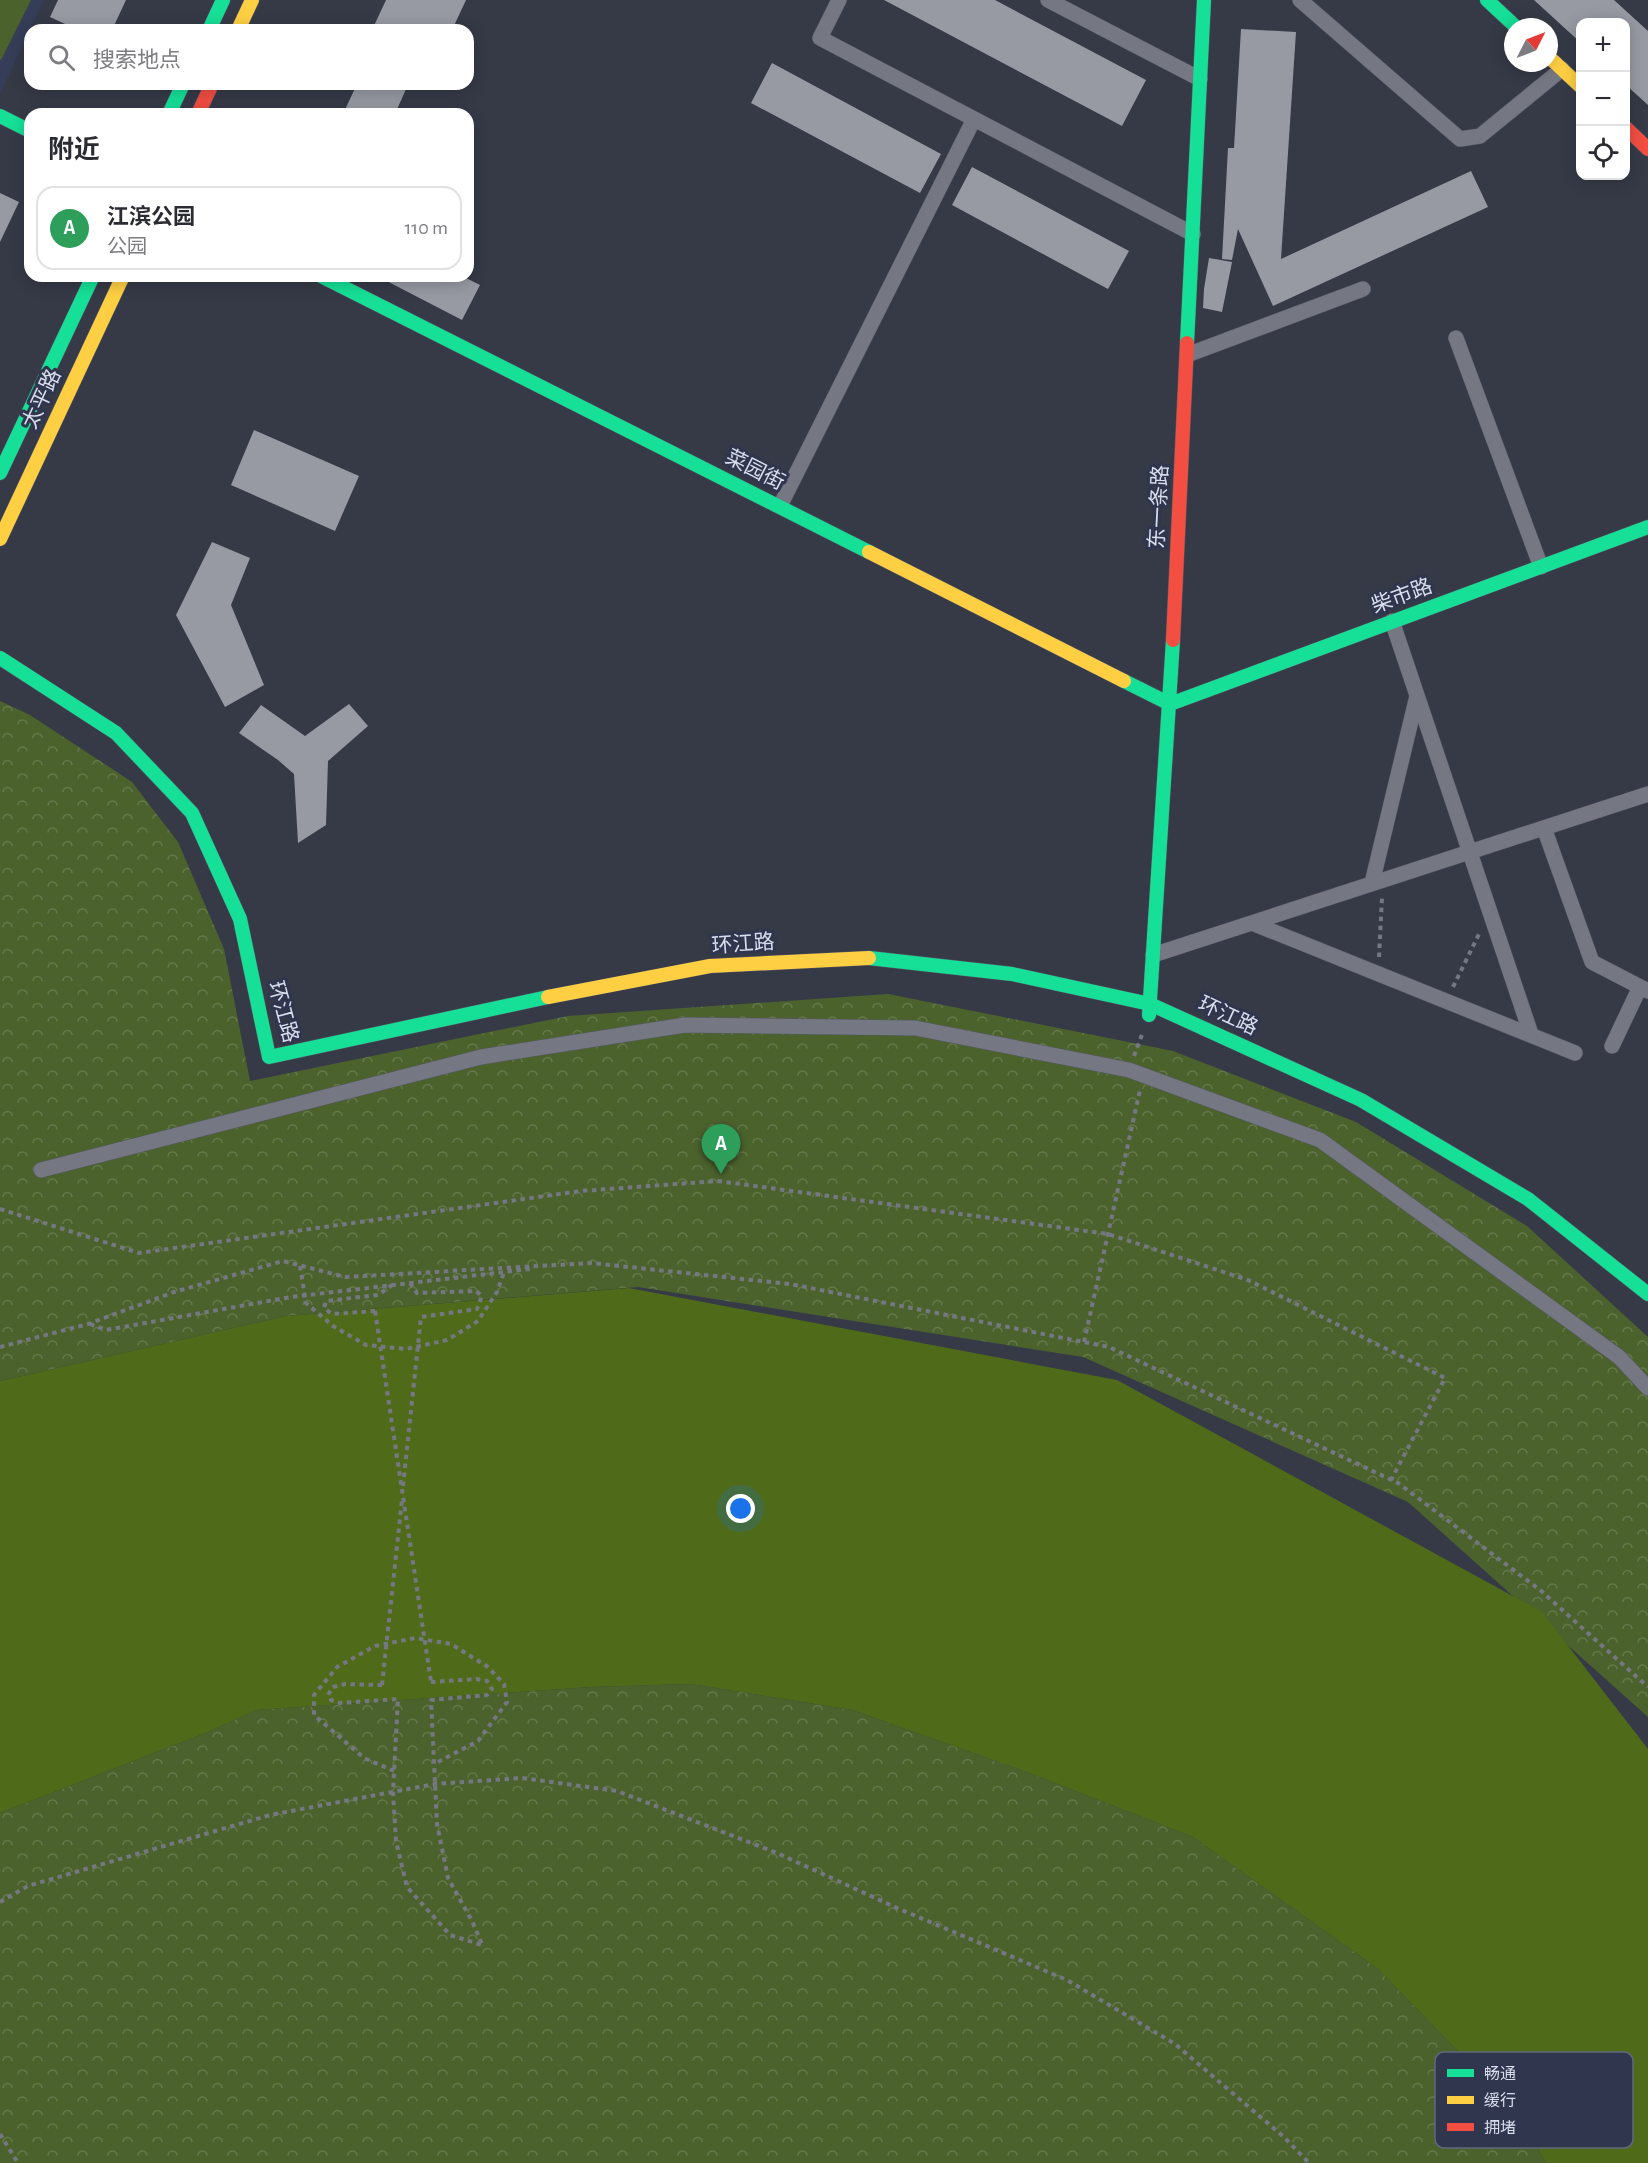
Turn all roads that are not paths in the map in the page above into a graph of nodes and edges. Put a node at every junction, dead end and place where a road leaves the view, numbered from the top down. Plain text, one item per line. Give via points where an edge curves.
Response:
1 (223, 0) edge
2 (252, 0) edge
3 (839, 0) edge
4 (1048, 0) edge
5 (1204, 0) edge
6 (1300, 0) edge
7 (1487, 0) edge
8 (1506, 18) edge
9 (212, 24) edge
10 (241, 24) edge
11 (1558, 65) edge
12 (1562, 69) junction
13 (1200, 80) junction
14 (1576, 82) edge
15 (180, 90) edge
16 (210, 90) edge
17 (172, 108) edge
18 (201, 108) edge
19 (0, 116) edge
20 (974, 119) junction
21 (24, 128) edge
22 (1630, 132) edge
23 (1648, 149) edge
24 (1192, 234) junction
25 (90, 282) edge
26 (120, 282) edge
27 (333, 282) edge
28 (1363, 289) dead end
29 (1456, 338) dead end
30 (1187, 355) junction
31 (0, 473) edge
32 (780, 506) junction
33 (1648, 527) edge
34 (0, 539) edge
35 (1541, 567) junction
36 (1392, 621) junction
37 (0, 658) edge
38 (1417, 696) junction
39 (1170, 704) junction
40 (1648, 794) edge
41 (1544, 828) junction
42 (1469, 851) junction
43 (1377, 881) junction
44 (1252, 923) junction
45 (1153, 955) junction
46 (1644, 989) edge
47 (1150, 1009) junction
48 (1530, 1034) junction
49 (1612, 1046) dead end
50 (1575, 1053) dead end
51 (41, 1170) dead end
52 (1648, 1294) edge
53 (1648, 1388) edge

1 - 9 street
2 - 10 street
3 - 20 street via 820,38
4 - 13 street
5 - 13 street, 东一条路
6 - 12 street via 1460,139 1480,136
7 - 8 street
11 - 12 street
12 - 14 street
13 - 24 street, 东一条路
15 - 17 street
16 - 18 street
19 - 21 street
20 - 24 street
20 - 32 street
22 - 23 street
24 - 30 street, 东一条路
25 - 31 street, 太平路
26 - 34 street, 太平路
27 - 32 street, 菜园街
28 - 30 street
29 - 35 street
30 - 39 street, 东一条路
32 - 39 street, 菜园街
33 - 35 street, 柴市路
35 - 36 street, 柴市路
36 - 38 street
36 - 39 street, 柴市路
37 - 47 street, 环江路 via 116,733 192,813 240,919 269,1057 496,1007 710,966 870,958 1012,974
38 - 42 street
38 - 43 street
39 - 45 street, 东一条路
40 - 41 street
41 - 42 street
41 - 46 street via 1592,962
42 - 43 street
42 - 48 street
43 - 44 street
44 - 45 street
44 - 48 street
45 - 47 street, 东一条路
46 - 49 street
47 - 52 street, 环江路 via 1360,1100 1528,1199
48 - 50 street
51 - 53 street via 481,1058 685,1024 915,1028 1136,1072 1320,1140 1619,1357

